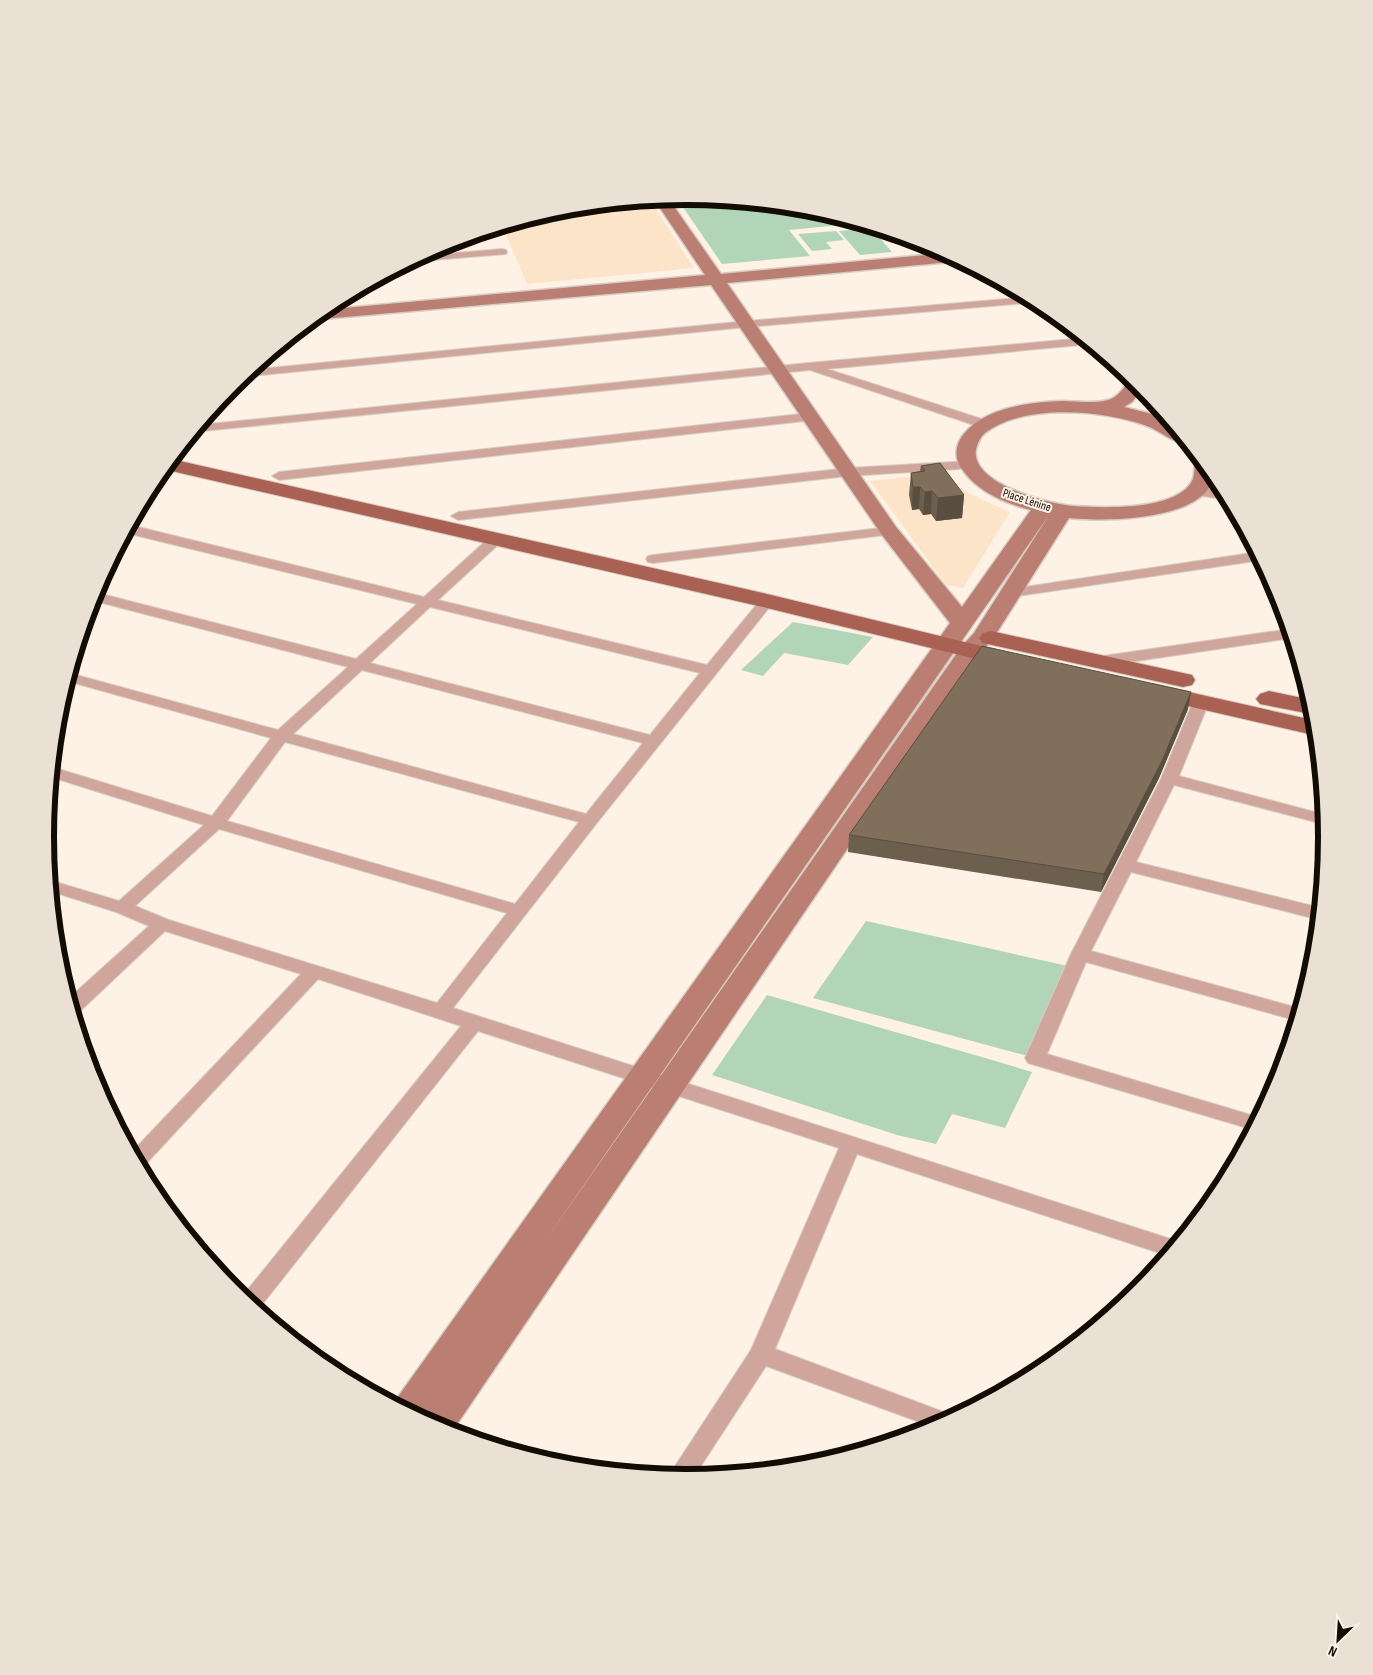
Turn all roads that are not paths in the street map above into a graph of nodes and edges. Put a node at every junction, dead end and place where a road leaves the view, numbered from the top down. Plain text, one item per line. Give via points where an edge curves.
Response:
1 (666, 205) edge
2 (502, 252) dead end
3 (433, 258) edge
4 (943, 259) edge
5 (716, 280) junction
6 (1022, 301) edge
7 (330, 315) edge
8 (747, 324) junction
9 (1079, 342) edge
10 (774, 363) junction
11 (808, 367) junction
12 (257, 373) edge
13 (1133, 389) edge
14 (1142, 398) edge
15 (1088, 408) junction
16 (810, 417) junction
17 (1155, 423) junction
18 (986, 425) junction
19 (204, 429) edge
20 (1171, 431) edge
21 (184, 453) edge
22 (970, 465) junction
23 (175, 466) edge
24 (848, 472) junction
25 (1203, 473) edge
26 (279, 476) junction
27 (1194, 491) junction
28 (1217, 493) edge
29 (1054, 509) junction
30 (458, 516) junction
31 (134, 530) edge
32 (888, 531) junction
33 (495, 540) junction
34 (1253, 557) edge
35 (653, 559) junction
36 (1011, 592) junction
37 (101, 598) edge
38 (767, 601) junction
39 (428, 602) junction
40 (1286, 634) edge
41 (964, 638) junction
42 (1096, 662) junction
43 (358, 665) junction
44 (711, 671) junction
45 (74, 679) edge
46 (1201, 702) junction
47 (1305, 705) edge
48 (1309, 727) edge
49 (282, 735) junction
50 (654, 741) junction
51 (57, 774) edge
52 (1169, 780) junction
53 (1319, 818) edge
54 (590, 820) junction
55 (216, 823) junction
56 (1126, 866) junction
57 (56, 887) edge
58 (122, 908) junction
59 (520, 911) junction
60 (1315, 913) edge
61 (162, 924) junction
62 (1080, 954) junction
63 (315, 971) junction
64 (76, 1004) edge
65 (441, 1011) junction
66 (1294, 1013) edge
67 (474, 1023) junction
68 (641, 1077) junction
69 (669, 1085) junction
70 (1251, 1122) edge
71 (851, 1144) junction
72 (141, 1157) edge
73 (1168, 1247) edge
74 (253, 1298) edge
75 (761, 1354) junction
76 (411, 1407) edge
77 (937, 1418) edge
78 (440, 1420) edge
79 (685, 1470) edge

1 - 5 main road
2 - 3 street
4 - 5 main road
5 - 7 main road
5 - 8 main road
6 - 8 street
8 - 10 main road
8 - 12 street
9 - 11 street
10 - 11 street
10 - 16 main road
10 - 19 street
11 - 18 street
13 - 15 main road via 1126,399 1111,406
14 - 17 main road via 1141,403
15 - 17 main road
15 - 18 main road via 1029,410
16 - 24 main road
16 - 26 street
17 - 20 main road
18 - 22 main road via 968,443 966,450
21 - 26 main road
22 - 24 street
22 - 29 main road, Place Lénine via 977,475 997,490
23 - 33 main road
24 - 30 street
24 - 32 main road
25 - 27 main road
26 - 30 main road
27 - 28 street
27 - 29 main road, Place Lénine via 1172,503 1141,511 1104,514
29 - 36 main road
29 - 41 main road
30 - 35 main road
31 - 39 street
32 - 35 street
32 - 41 main road
33 - 38 main road
33 - 39 street
34 - 36 street
35 - 41 main road
36 - 41 main road
37 - 43 street
38 - 41 main road
38 - 44 street
39 - 43 street
39 - 44 street
40 - 42 street
41 - 42 main road
41 - 46 main road
41 - 68 main road
41 - 69 main road
42 - 47 main road
43 - 49 street
43 - 50 street
44 - 50 street
45 - 49 street
46 - 48 main road
46 - 52 street
49 - 54 street
49 - 55 street
50 - 54 street
51 - 55 street
52 - 53 street
52 - 56 street
54 - 59 street
55 - 58 street
55 - 59 street
56 - 60 street
56 - 62 street
57 - 58 street
58 - 61 street
59 - 65 street
61 - 63 street
61 - 64 street
62 - 66 street
62 - 70 street via 1035,1058
63 - 65 street
63 - 72 street
65 - 67 street
67 - 68 street
67 - 74 street
68 - 69 street
68 - 76 main road
69 - 71 street
69 - 78 main road
71 - 73 street
71 - 75 street
75 - 77 street
75 - 79 street

